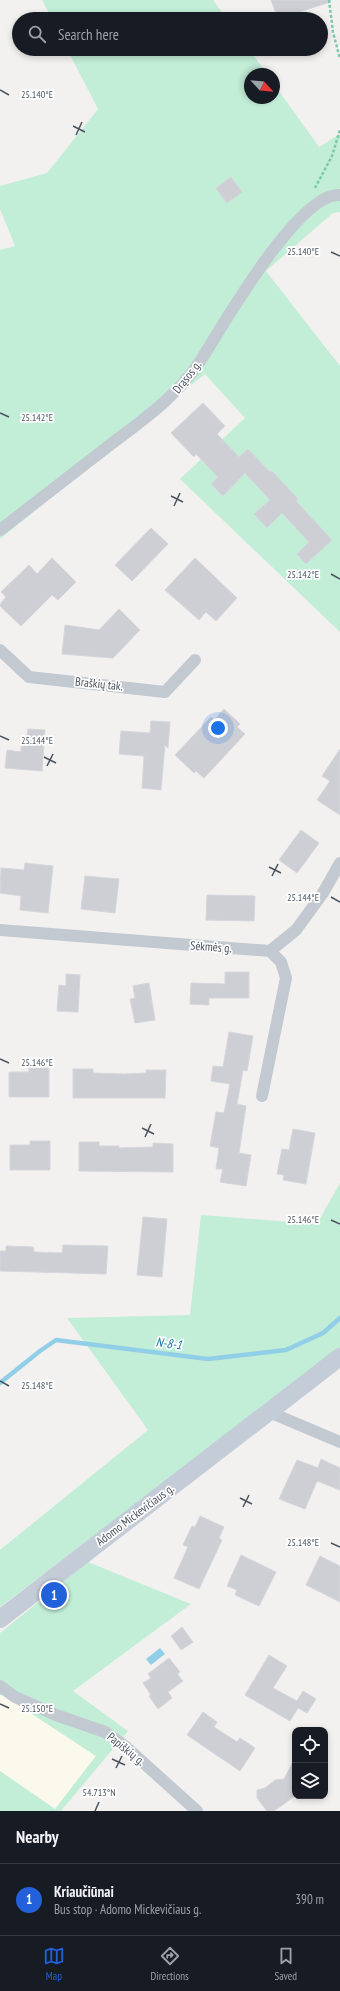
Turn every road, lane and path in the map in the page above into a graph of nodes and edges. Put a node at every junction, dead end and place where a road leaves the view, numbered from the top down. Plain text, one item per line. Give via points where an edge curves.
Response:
1 (328, 0) edge
2 (340, 59) edge
3 (340, 130) edge
4 (314, 189) dead end
5 (340, 195) edge
6 (0, 530) edge
7 (0, 650) edge
8 (195, 660) dead end
9 (340, 863) edge
10 (0, 930) edge
11 (270, 951) junction
12 (262, 1096) dead end
13 (340, 1357) edge
14 (269, 1412) junction
15 (340, 1442) edge
16 (0, 1619) edge
17 (0, 1686) edge
18 (198, 1811) edge

1 - 2 path via 332,32
3 - 4 path via 332,156
5 - 6 street, Drąsos g. via 325,198 301,216 251,280 191,375 167,402
7 - 8 street, Braškių tak. via 30,677 165,692
9 - 11 street via 323,893 296,930
10 - 11 street, Sėkmės g.
11 - 12 street via 280,962 286,978
13 - 14 main road, Adomo Mickevičiaus g.
14 - 15 street
14 - 16 main road, Adomo Mickevičiaus g.
17 - 18 street, Papiškių g. via 15,1697 35,1706 105,1732 126,1747

